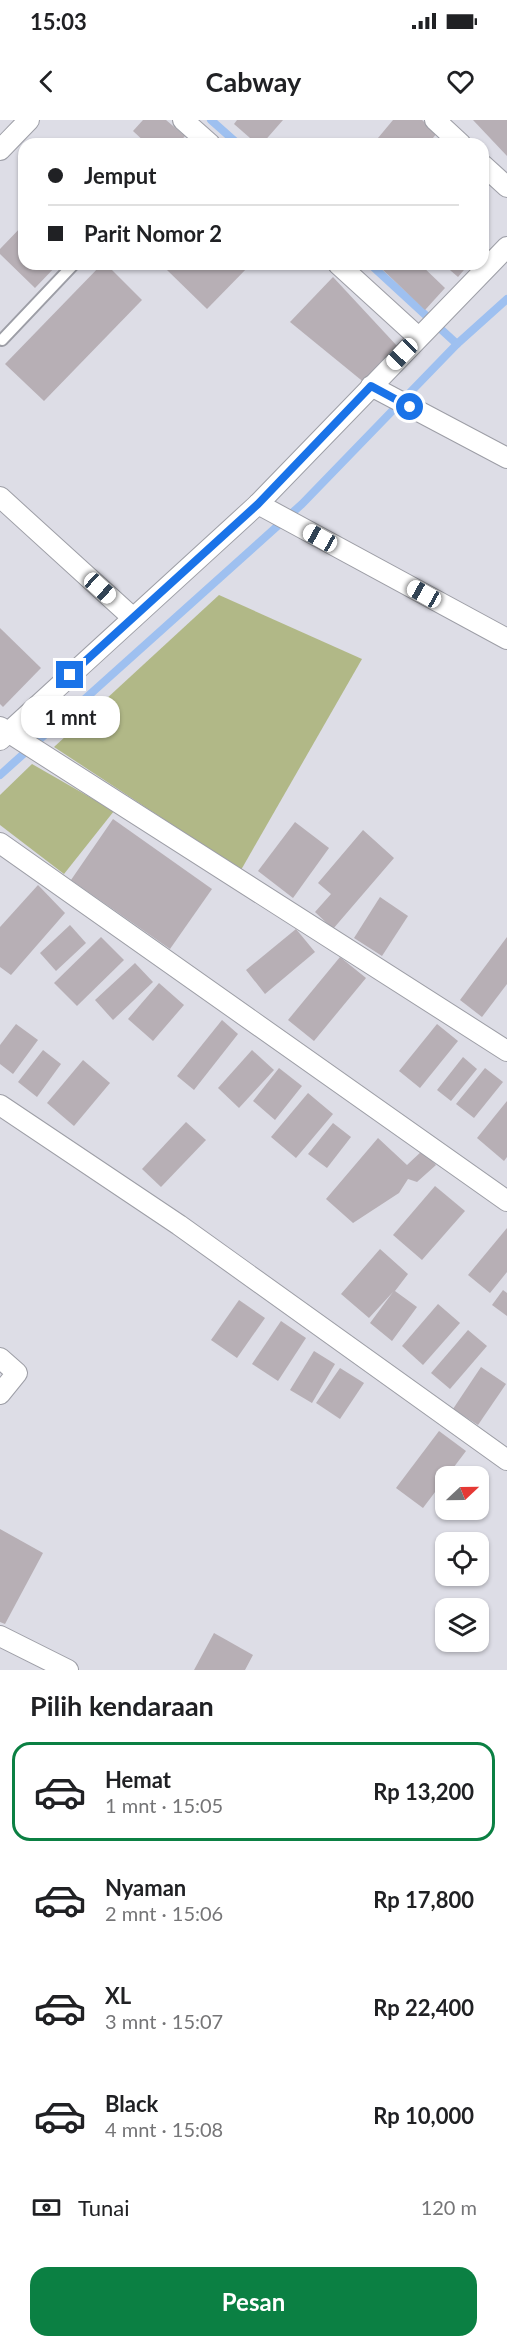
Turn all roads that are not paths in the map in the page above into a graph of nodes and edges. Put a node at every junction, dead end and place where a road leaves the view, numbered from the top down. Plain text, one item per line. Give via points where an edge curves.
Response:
1 (30, 120) edge
2 (183, 120) edge
3 (435, 120) edge
4 (199, 138) edge
5 (454, 138) edge
6 (0, 150) edge
7 (489, 170) edge
8 (507, 187) edge
9 (507, 246) edge
10 (489, 264) edge
11 (68, 270) edge
12 (345, 270) edge
13 (484, 270) edge
14 (418, 337) junction
15 (2, 340) dead end
16 (371, 386) junction
17 (507, 458) edge
18 (0, 497) edge
19 (258, 504) junction
20 (133, 618) junction
21 (507, 639) edge
22 (2, 733) edge
23 (0, 843) edge
24 (507, 1051) edge
25 (0, 1105) edge
26 (507, 1201) edge
27 (7, 1363) edge
28 (0, 1394) edge
29 (507, 1460) edge
30 (0, 1636) edge
31 (68, 1670) edge

1 - 6 street
2 - 4 street
3 - 5 street
7 - 8 street
9 - 10 street
11 - 15 lane
12 - 14 street
13 - 14 street
14 - 16 street
16 - 17 street
16 - 19 street
18 - 20 street
19 - 20 street
19 - 21 street
20 - 22 street
22 - 24 street
23 - 26 street
25 - 29 street via 234,1264
27 - 28 street via 16,1376
30 - 31 street

